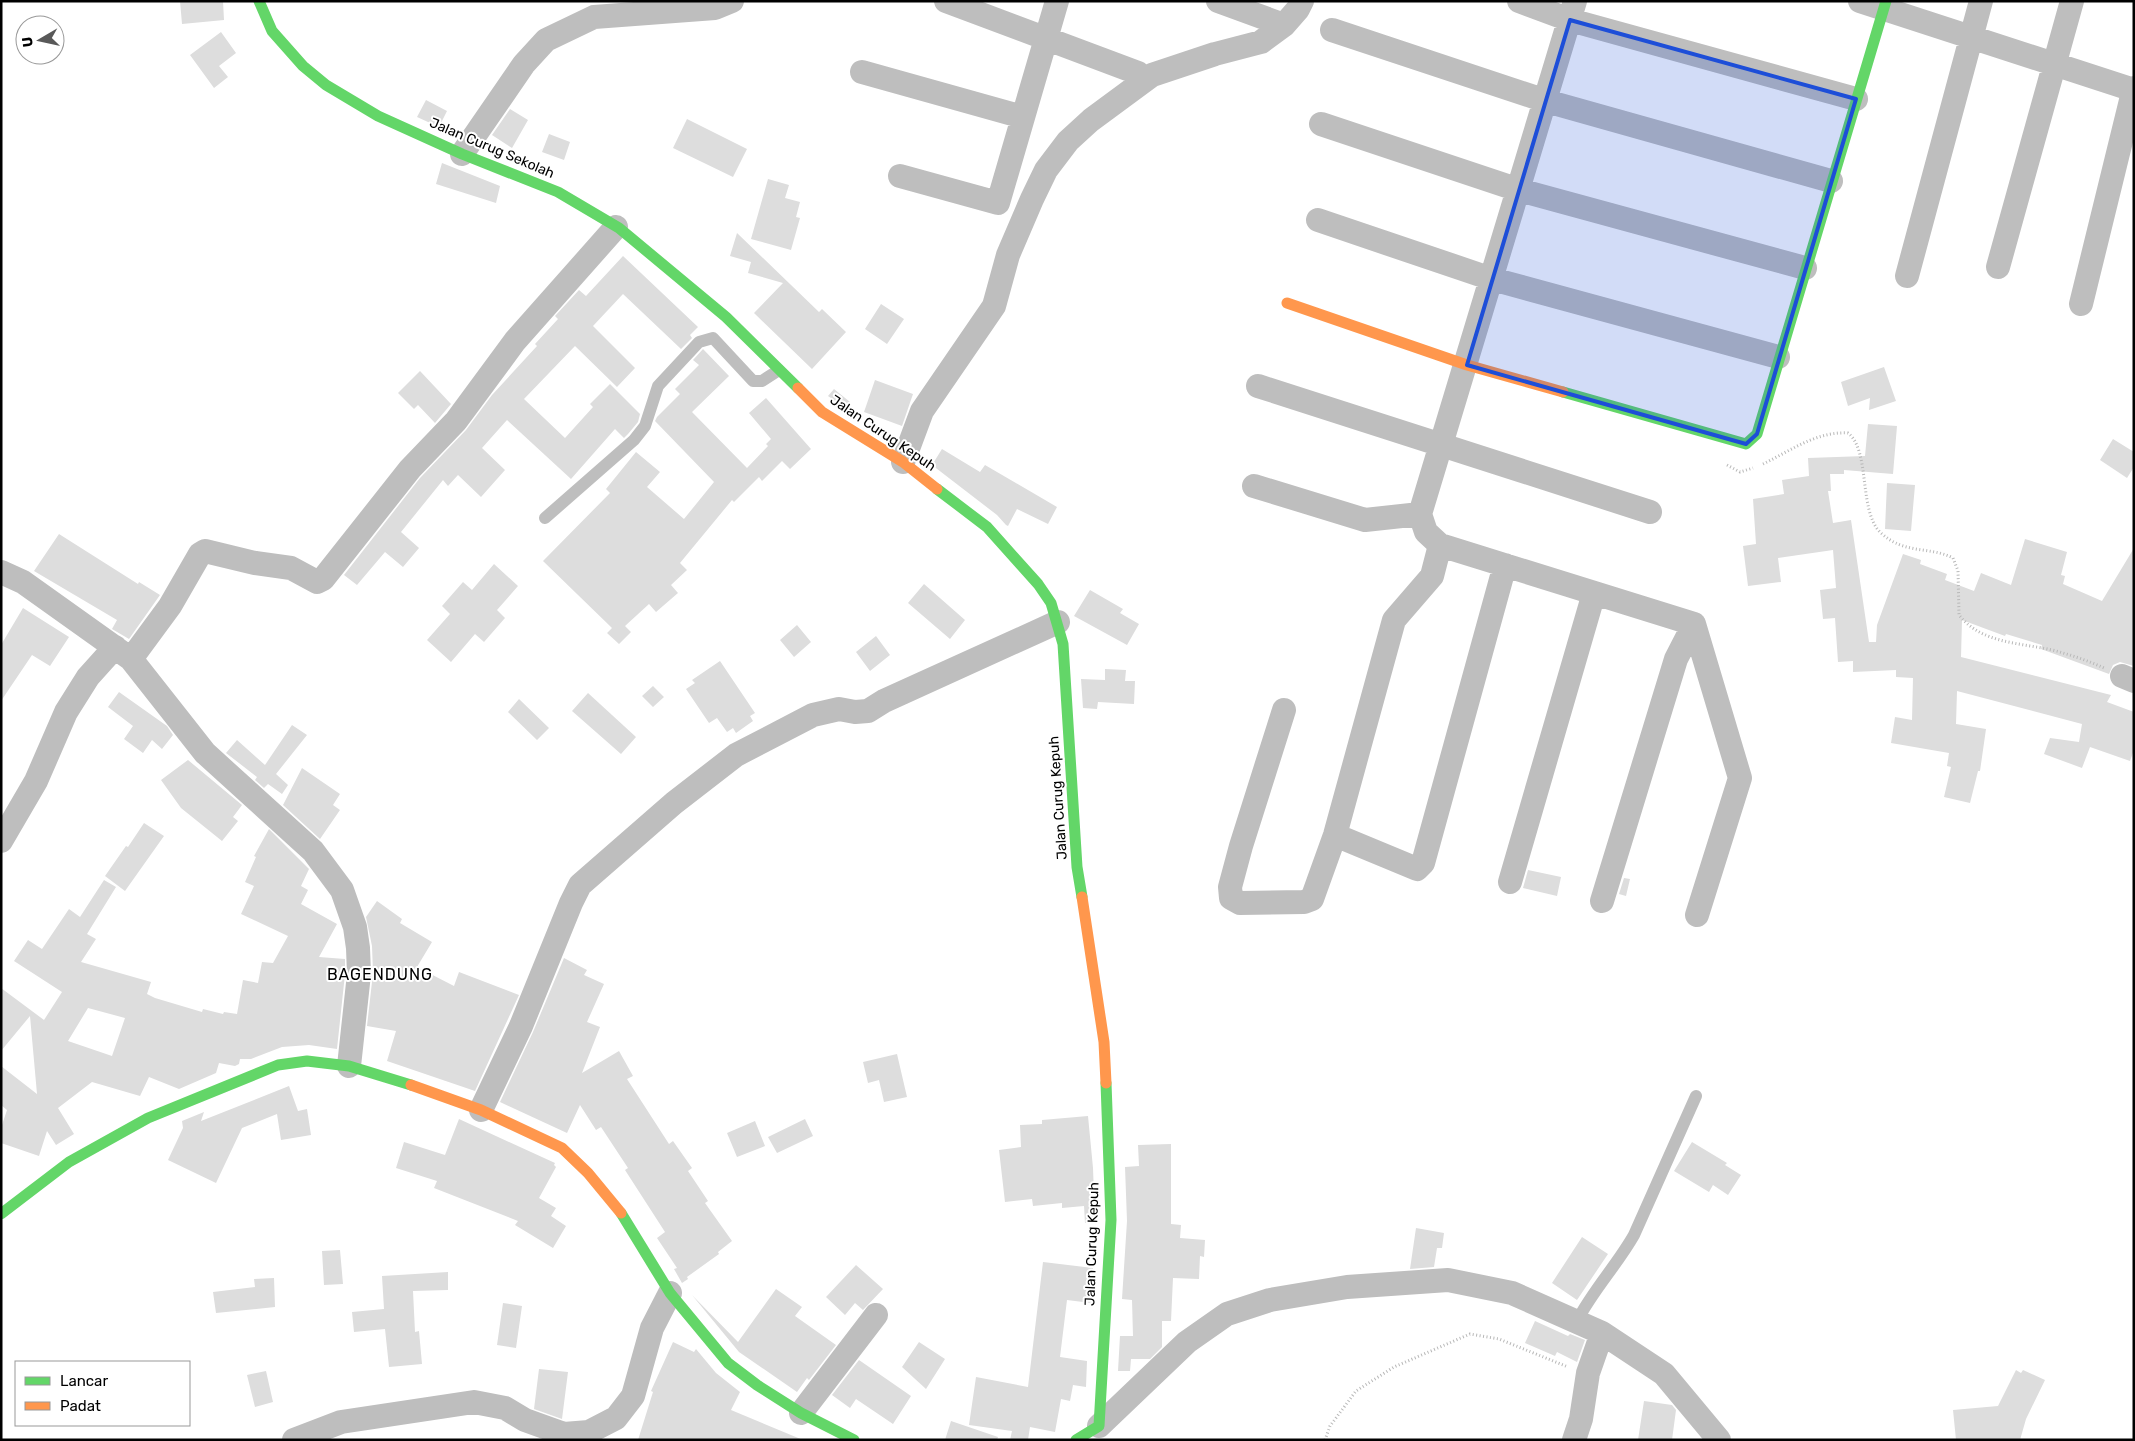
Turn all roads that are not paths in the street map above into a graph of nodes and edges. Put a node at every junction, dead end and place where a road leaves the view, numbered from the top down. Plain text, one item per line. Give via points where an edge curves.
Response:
1 (259, 1) edge
2 (732, 1) edge
3 (946, 1) edge
4 (1057, 1) edge
5 (1218, 1) edge
6 (1302, 1) edge
7 (1519, 1) edge
8 (1860, 1) edge
9 (1981, 1) edge
10 (2072, 1) edge
11 (1884, 5) edge
12 (633, 8) edge
13 (1573, 10) edge
14 (1284, 25) junction
15 (1332, 30) dead end
16 (1047, 37) junction
17 (1970, 37) junction
18 (2053, 64) junction
19 (862, 72) dead end
20 (1138, 73) dead end
21 (2134, 89) edge
22 (1856, 99) junction
23 (1546, 100) junction
24 (1023, 117) junction
25 (1321, 124) dead end
26 (462, 154) junction
27 (900, 176) dead end
28 (1831, 181) junction
29 (1519, 190) junction
30 (1318, 220) dead end
31 (616, 227) junction
32 (1998, 267) dead end
33 (1805, 268) junction
34 (1907, 276) dead end
35 (1492, 279) junction
36 (1287, 303) dead end
37 (2081, 304) dead end
38 (726, 317) joint
39 (1778, 357) junction
40 (1467, 365) junction
41 (779, 370) junction
42 (1258, 386) dead end
43 (1442, 446) junction
44 (903, 462) junction
45 (1254, 486) dead end
46 (1650, 512) dead end
47 (1420, 514) junction
48 (545, 518) dead end
49 (1440, 545) junction
50 (1505, 565) junction
51 (1, 572) edge
52 (1594, 593) junction
53 (1058, 622) junction
54 (1694, 624) junction
55 (123, 653) junction
56 (1284, 710) dead end
57 (1335, 835) junction
58 (1, 841) edge
59 (1510, 882) dead end
60 (1602, 902) dead end
61 (1697, 915) dead end
62 (349, 1066) junction
63 (1696, 1096) dead end
64 (480, 1110) junction
65 (1, 1214) edge
66 (670, 1293) junction
67 (876, 1315) dead end
68 (1577, 1321) junction
69 (1602, 1334) junction
70 (801, 1413) junction
71 (1099, 1426) junction
72 (294, 1440) edge
73 (854, 1440) edge
74 (1076, 1440) edge
75 (1574, 1440) edge
76 (1719, 1440) edge

1 - 26 street, Jalan Curug Sekolah via 272,31 303,66 326,84 378,116
2 - 12 street via 715,8
3 - 16 street
4 - 16 street
5 - 14 street
6 - 14 street
7 - 13 street
8 - 11 street
9 - 17 street
10 - 18 street
11 - 17 street
11 - 22 street
12 - 26 street via 594,17 546,40 524,64
13 - 22 street
13 - 23 street
14 - 44 street via 1261,42 1152,75 1068,141 1046,170 1032,199 1008,255 994,306 922,411
15 - 23 street
16 - 20 street
16 - 24 street
17 - 18 street
17 - 34 street
18 - 21 street
18 - 32 street
19 - 24 street
21 - 37 street
22 - 28 street
23 - 28 street
23 - 29 street
24 - 27 street via 998,202
25 - 29 street
26 - 31 street, Jalan Curug Sekolah via 558,192
28 - 33 street
29 - 33 street
29 - 35 street
30 - 35 street
31 - 38 street, Jalan Curug Sekolah
31 - 55 street via 515,341 456,420 410,469 323,579 317,582 291,568 255,564 205,551 200,554 170,606
33 - 39 street
35 - 39 street
35 - 40 street
36 - 40 street
38 - 41 street, Jalan Curug Kepuh
39 - 40 street via 1753,440 1746,444
40 - 43 street
41 - 44 street, Jalan Curug Kepuh via 822,412
41 - 48 lane via 762,380 753,381 713,338 699,342 658,386 645,426 634,440
42 - 43 street
43 - 46 street
43 - 47 street
44 - 53 street, Jalan Curug Kepuh via 987,527 1038,584 1051,603
45 - 47 street via 1365,520
47 - 49 street via 1426,532
49 - 50 street
49 - 57 street via 1432,576 1394,620
50 - 52 street
50 - 57 street via 1423,863 1417,869
51 - 55 street via 23,582
52 - 54 street
52 - 59 street
53 - 64 street via 868,711 839,709 813,715 736,755 674,803 580,885 521,1026
53 - 71 street, Jalan Curug Kepuh via 1063,644 1077,867 1104,1042 1111,1220
54 - 60 street via 1676,659
54 - 61 street via 1740,778
55 - 58 street via 88,677 66,712 36,781
55 - 62 street via 205,753 313,852 342,890 358,948 359,974
56 - 57 street via 1240,846 1230,887 1232,898 1240,903 1304,902 1312,899
62 - 64 street
62 - 65 street via 307,1061 278,1065 148,1118 69,1162
63 - 68 lane via 1634,1235
64 - 66 street via 562,1148 588,1173 630,1225
66 - 70 street via 728,1363
66 - 72 street via 652,1328 633,1396 616,1418 589,1432 564,1434 525,1420 505,1408 474,1402 341,1422
67 - 70 street
68 - 69 street
68 - 71 street via 1512,1293 1448,1280 1347,1286 1270,1300 1227,1314 1187,1342
69 - 75 street via 1588,1373 1581,1419
69 - 76 street via 1664,1374
70 - 73 street
71 - 74 street

